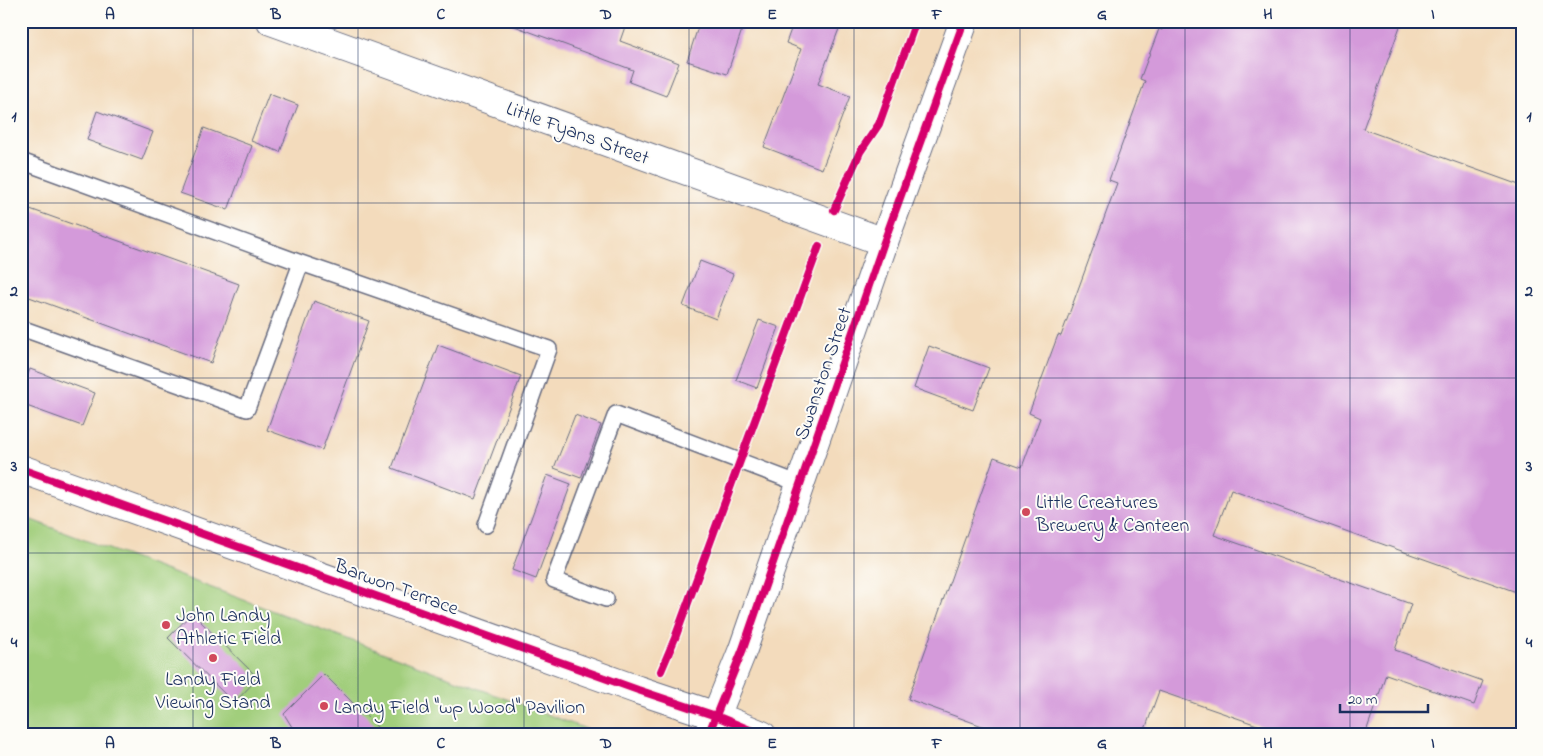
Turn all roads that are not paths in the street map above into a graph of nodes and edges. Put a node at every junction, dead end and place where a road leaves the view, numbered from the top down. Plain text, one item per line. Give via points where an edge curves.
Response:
1 (271, 21) edge
2 (964, 21) edge
3 (21, 161) edge
4 (884, 242) junction
5 (301, 263) junction
6 (21, 328) edge
7 (21, 469) edge
8 (800, 484) junction
9 (486, 525) dead end
10 (606, 598) dead end
11 (712, 725) edge
12 (762, 735) edge

1 - 4 street, Little Fyans Street
2 - 4 street, Swanston Street
3 - 5 lane
4 - 8 street, Swanston Street
5 - 6 lane via 247,409
5 - 9 lane via 549,349
7 - 11 street, Barwon Terrace via 638,690
8 - 10 lane via 616,414 554,580
8 - 11 street, Swanston Street
11 - 12 street, Barwon Terrace

